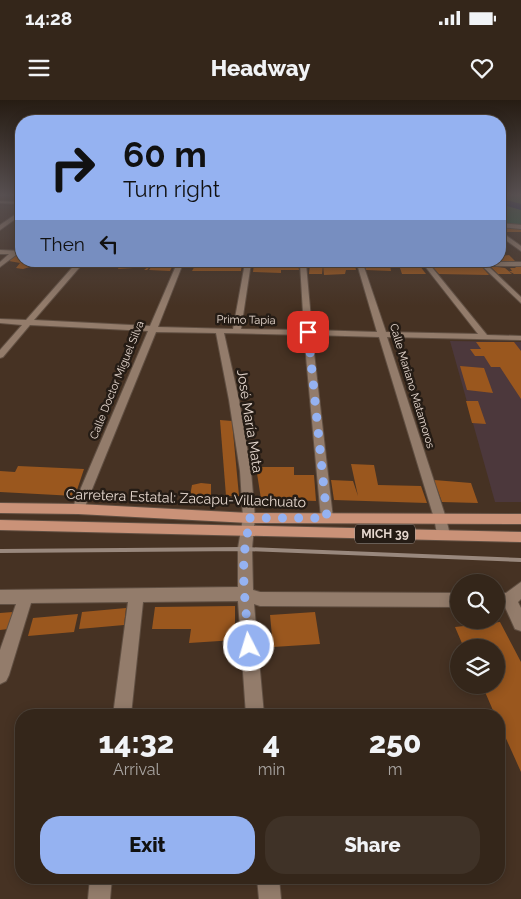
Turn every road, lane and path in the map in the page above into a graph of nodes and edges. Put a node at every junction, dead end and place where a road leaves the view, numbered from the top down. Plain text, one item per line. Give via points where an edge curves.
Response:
1 (506, 237) edge
2 (521, 249) edge
3 (0, 252) edge
4 (15, 253) edge
5 (15, 255) edge
6 (506, 263) edge
7 (521, 264) edge
8 (0, 265) edge
9 (77, 267) edge
10 (178, 267) edge
11 (246, 267) edge
12 (303, 267) edge
13 (361, 267) edge
14 (429, 267) edge
15 (486, 267) edge
16 (521, 301) edge
17 (0, 321) edge
18 (29, 322) junction
19 (152, 329) junction
20 (219, 330) junction
21 (237, 331) junction
22 (308, 332) junction
23 (382, 335) junction
24 (485, 338) junction
25 (521, 338) edge
26 (0, 355) edge
27 (0, 508) edge
28 (78, 509) junction
29 (327, 518) junction
30 (440, 518) junction
31 (521, 519) edge
32 (0, 525) edge
33 (249, 525) junction
34 (443, 535) junction
35 (521, 537) edge
36 (521, 590) edge
37 (245, 594) junction
38 (26, 596) junction
39 (136, 596) junction
40 (0, 597) edge
41 (505, 599) edge
42 (450, 600) edge
43 (505, 603) edge
44 (521, 624) edge
45 (0, 675) edge
46 (123, 709) edge
47 (255, 709) edge
48 (100, 884) edge
49 (269, 884) edge
50 (98, 899) edge
51 (270, 899) edge

1 - 2 street
3 - 4 street
5 - 8 street
6 - 7 street
9 - 18 street
10 - 19 street, Calle Doctor Miguel Silva
11 - 21 street
12 - 22 street
13 - 23 street, Calle Mariano Matamoros
14 - 24 street
15 - 16 street
17 - 18 street, Primo Tapia
18 - 19 street, Primo Tapia
18 - 26 street
19 - 20 street, Primo Tapia
19 - 28 street, Calle Doctor Miguel Silva
20 - 21 street, Primo Tapia
20 - 33 street, José María Mata via 244,459
21 - 22 street, Primo Tapia
22 - 23 street, Primo Tapia
22 - 29 street
23 - 24 street, Primo Tapia
23 - 30 street, Calle Mariano Matamoros
24 - 25 street, Primo Tapia
27 - 28 main road, Carretera Estatal: Zacapu-Villachuato / MICH 39
28 - 33 main road, Carretera Estatal: Zacapu-Villachuato / MICH 39
29 - 30 main road, Carretera Estatal: Zacapu-Villachuato / MICH 39
29 - 33 main road, Carretera Estatal: Zacapu-Villachuato / MICH 39
30 - 31 main road, Carretera Estatal: Zacapu-Villachuato / MICH 39
30 - 34 street, Calle Mariano Matamoros
32 - 33 main road, MICH 39
33 - 34 main road, MICH 39
33 - 37 street, José María Mata via 244,548
34 - 35 main road, MICH 39
36 - 41 street
37 - 39 street
37 - 42 street via 260,599
37 - 47 street, José María Mata
38 - 39 street
38 - 40 street
38 - 45 street
39 - 46 street
43 - 44 street
48 - 50 street
49 - 51 street

